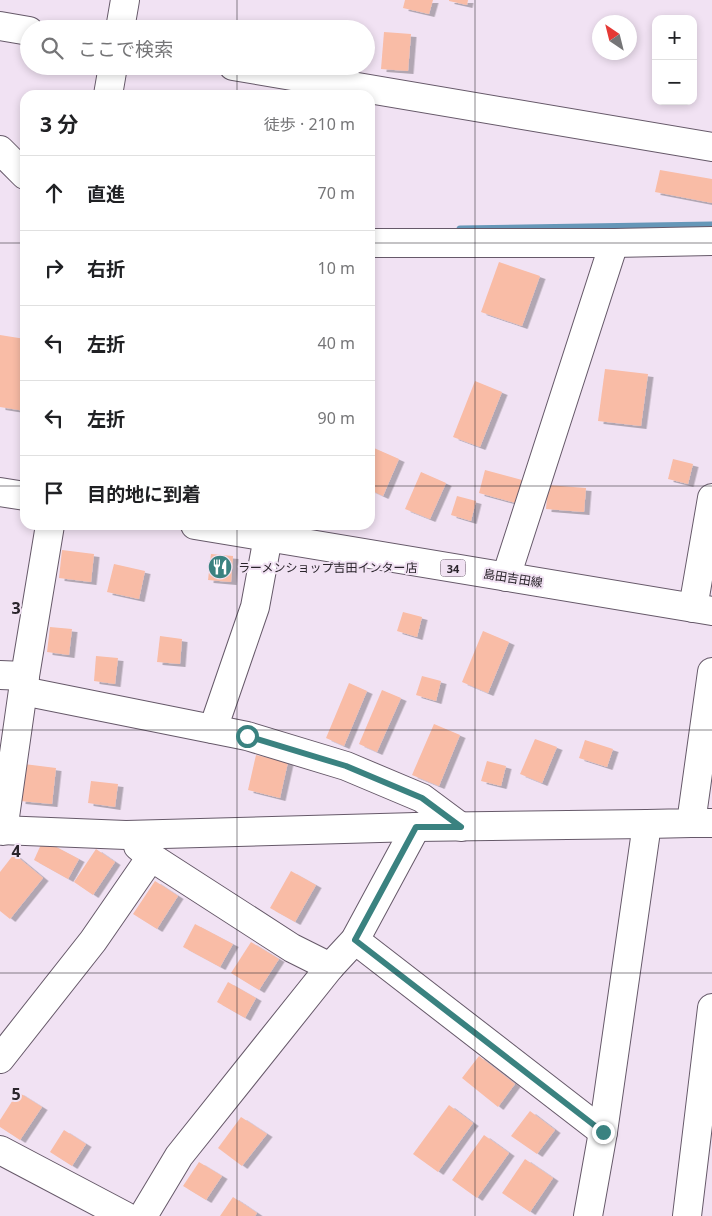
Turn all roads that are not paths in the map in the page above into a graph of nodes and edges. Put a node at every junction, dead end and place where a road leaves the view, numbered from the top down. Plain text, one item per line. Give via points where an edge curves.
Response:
1 (125, 0) edge
2 (122, 20) edge
3 (0, 26) edge
4 (20, 29) edge
5 (111, 75) edge
6 (287, 75) edge
7 (109, 90) edge
8 (712, 146) edge
9 (0, 150) edge
10 (20, 170) edge
11 (712, 241) edge
12 (375, 243) edge
13 (614, 243) junction
14 (0, 492) edge
15 (20, 495) edge
16 (712, 498) edge
17 (49, 530) edge
18 (225, 530) edge
19 (268, 537) junction
20 (506, 577) junction
21 (703, 609) edge
22 (712, 672) edge
23 (16, 681) edge
24 (213, 729) junction
25 (701, 823) edge
26 (648, 824) junction
27 (416, 827) junction
28 (461, 827) junction
29 (2, 831) edge
30 (126, 835) junction
31 (151, 857) junction
32 (355, 940) junction
33 (330, 967) junction
34 (712, 1008) edge
35 (706, 1051) junction
36 (0, 1059) edge
37 (603, 1132) junction
38 (0, 1150) edge
39 (125, 1216) edge
40 (143, 1216) edge
41 (588, 1216) edge
42 (671, 1216) edge
43 (687, 1216) edge

1 - 2 main road
3 - 4 main road
5 - 7 main road
6 - 8 main road
9 - 10 main road
11 - 13 main road
12 - 13 main road
13 - 20 main road
14 - 15 main road
16 - 21 main road
17 - 23 main road
18 - 19 main road, 島田吉田線 / 34
19 - 20 main road, 島田吉田線 / 34
19 - 24 main road via 255,607
20 - 21 main road, 島田吉田線 / 34
22 - 25 main road
23 - 24 main road
23 - 29 main road
24 - 28 main road via 346,766 422,798
25 - 26 main road
26 - 28 main road
26 - 37 main road
27 - 28 main road
27 - 30 main road
27 - 32 main road
29 - 30 main road
30 - 31 main road
31 - 33 main road via 292,948
31 - 36 main road via 93,941
32 - 33 main road
32 - 37 main road
33 - 40 main road via 179,1156
34 - 35 main road
35 - 42 main road
35 - 43 main road
37 - 41 main road
38 - 39 main road

